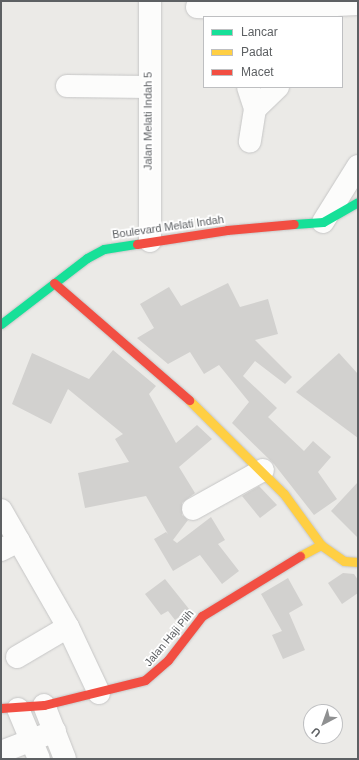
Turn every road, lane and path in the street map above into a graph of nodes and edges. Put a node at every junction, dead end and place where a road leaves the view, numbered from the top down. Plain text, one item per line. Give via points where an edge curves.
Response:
1 (150, 1) edge
2 (358, 4) edge
3 (197, 7) dead end
4 (329, 11) edge
5 (250, 13) edge
6 (67, 86) dead end
7 (148, 87) junction
8 (248, 88) edge
9 (277, 88) edge
10 (255, 109) junction
11 (250, 142) dead end
12 (358, 166) edge
13 (358, 202) edge
14 (323, 222) junction
15 (150, 241) junction
16 (54, 283) junction
17 (1, 324) edge
18 (262, 470) junction
19 (193, 509) dead end
20 (1, 510) edge
21 (10, 545) edge
22 (321, 545) junction
23 (358, 562) edge
24 (68, 627) junction
25 (17, 657) dead end
26 (99, 693) junction
27 (44, 705) junction
28 (10, 709) edge
29 (55, 731) junction
30 (32, 739) junction
31 (1, 752) edge
32 (39, 759) edge
33 (65, 759) edge

1 - 7 street, Jalan Melati Indah 5
2 - 4 street
3 - 5 street
4 - 5 street
6 - 7 street
7 - 15 street, Jalan Melati Indah 5
8 - 10 street
9 - 10 street
10 - 11 street
12 - 14 street via 339,192
13 - 14 street, Boulevard Melati Indah
14 - 15 street, Boulevard Melati Indah via 227,230
15 - 16 street, Boulevard Melati Indah via 96,252
16 - 17 street, Boulevard Melati Indah
16 - 18 street via 164,377
18 - 19 street
18 - 22 street via 284,494
20 - 21 street
21 - 24 street
22 - 23 street via 344,561
22 - 26 street, Jalan Haji Piih via 296,556 202,616 150,678
24 - 25 street
24 - 26 street
26 - 27 street, Jalan Haji Piih
27 - 28 street, Jalan Haji Piih
27 - 29 street
28 - 30 street
29 - 30 street
29 - 33 street
30 - 31 street
30 - 32 street

